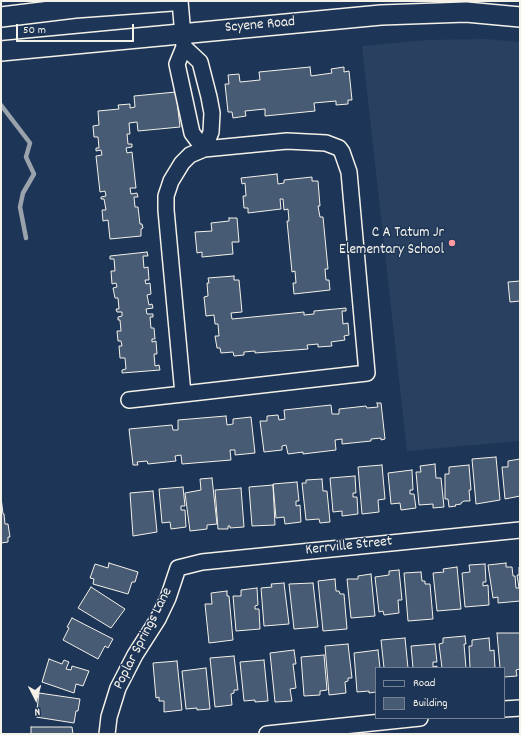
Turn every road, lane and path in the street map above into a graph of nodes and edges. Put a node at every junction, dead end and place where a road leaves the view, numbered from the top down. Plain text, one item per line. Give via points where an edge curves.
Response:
1 (172, 1) edge
2 (180, 1) edge
3 (75, 5) edge
4 (520, 16) edge
5 (1, 17) edge
6 (183, 40) junction
7 (1, 51) edge
8 (204, 149) junction
9 (183, 394) junction
10 (129, 400) dead end
11 (520, 530) edge
12 (178, 568) joint
13 (520, 708) edge
14 (505, 709) edge
15 (410, 719) edge
16 (107, 734) edge
17 (267, 734) edge

1 - 3 main road
2 - 6 street
3 - 5 main road
4 - 6 main road, Scyene Road via 466,12 382,15
6 - 7 main road, Scyene Road
6 - 8 street via 177,64 182,90 192,133
6 - 8 street via 200,62 209,97 212,113 211,132
8 - 9 street via 190,155 182,163 171,181 166,196
8 - 9 street via 287,141 326,143 339,148 342,152 349,172 367,373
9 - 10 street
11 - 12 street, Kerrville Street via 202,562
12 - 16 street, Poplar Springs Lane via 158,619 118,688 109,717
13 - 14 street
15 - 17 street

